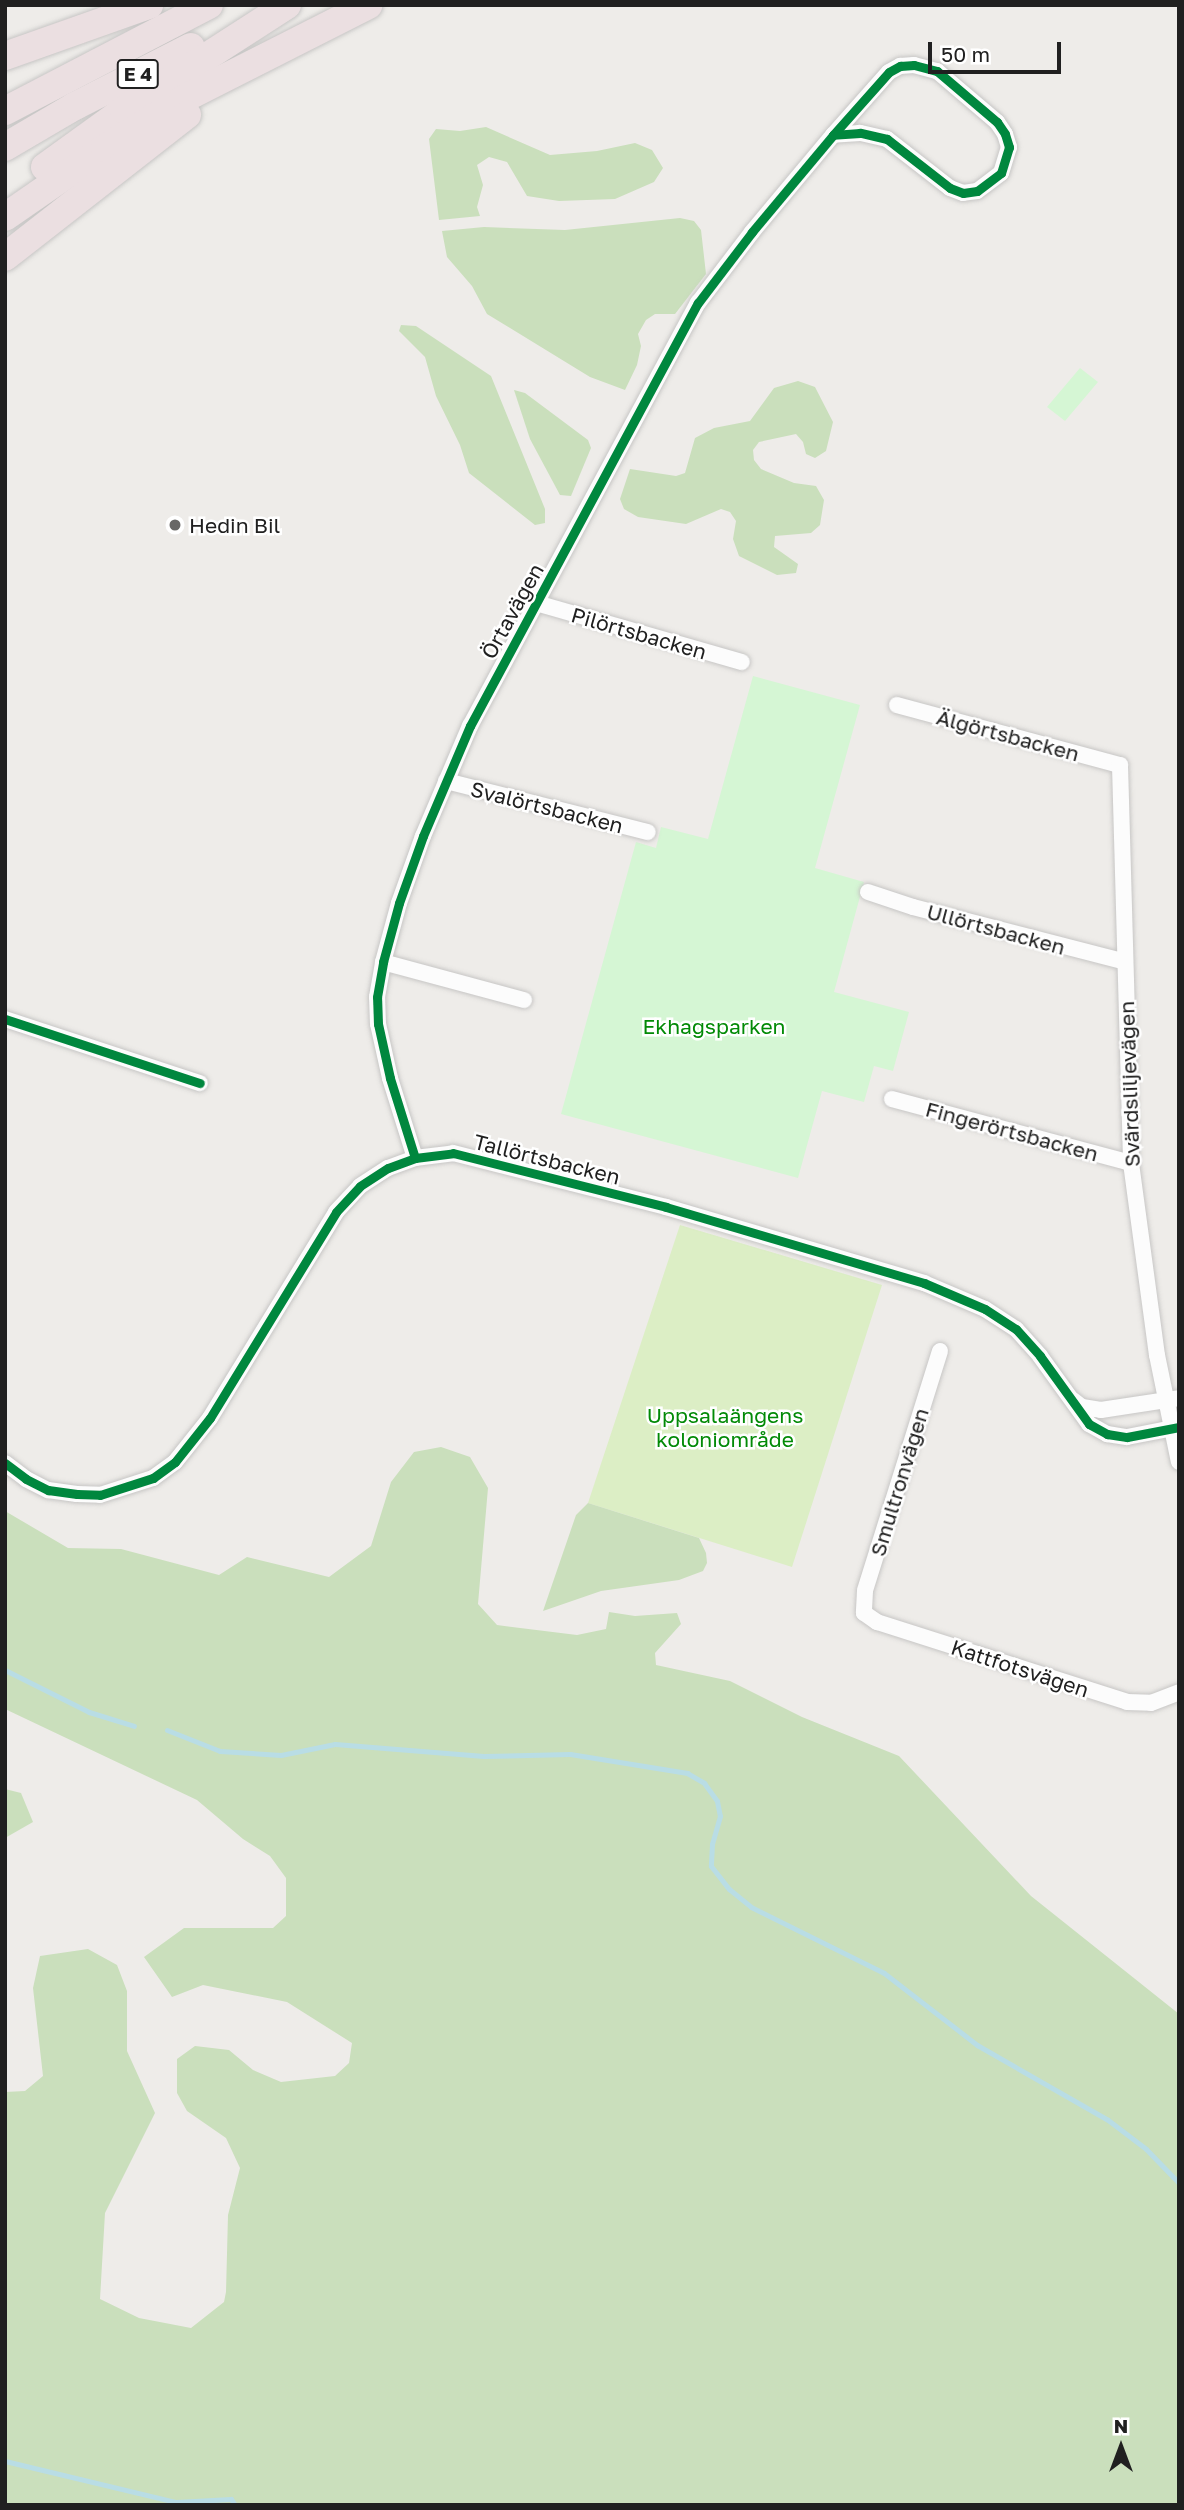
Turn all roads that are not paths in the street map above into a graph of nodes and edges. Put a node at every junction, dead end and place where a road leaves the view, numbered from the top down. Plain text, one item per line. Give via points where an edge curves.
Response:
1 (149, 5) edge
2 (209, 5) edge
3 (274, 5) edge
4 (287, 5) edge
5 (368, 5) edge
6 (5, 56) edge
7 (269, 56) junction
8 (5, 111) edge
9 (833, 135) junction
10 (5, 146) edge
11 (5, 200) edge
12 (5, 217) edge
13 (5, 257) edge
14 (537, 603) junction
15 (742, 662) dead end
16 (897, 705) dead end
17 (1120, 765) joint
18 (446, 781) junction
19 (648, 832) dead end
20 (868, 892) dead end
21 (383, 962) junction
22 (1125, 962) junction
23 (524, 1000) dead end
24 (5, 1019) edge
25 (200, 1083) dead end
26 (892, 1100) dead end
27 (415, 1158) junction
28 (1131, 1163) junction
29 (940, 1351) dead end
30 (1070, 1399) junction
31 (1173, 1399) edge
32 (1175, 1427) edge
33 (1179, 1462) edge
34 (5, 1463) edge
35 (864, 1613) joint
36 (1179, 1692) edge

1 - 6 highway
2 - 8 highway, E 4
3 - 10 highway, E 4
4 - 11 highway via 112,118
5 - 7 highway
7 - 12 highway via 145,122
7 - 13 highway via 127,159
9 - 9 street, Örtavägen via 860,133 887,139 963,193 977,191 1001,173 1009,147 997,122 937,71 914,65 889,72
9 - 14 street, Örtavägen via 698,303
14 - 15 street, Pilörtsbacken
14 - 18 street, Örtavägen via 470,726
16 - 17 street, Älgörtsbacken
17 - 22 street, Svärdsliljevägen
18 - 19 street, Svalörtsbacken
18 - 21 street, Örtavägen via 423,836
20 - 22 street, Ullörtsbacken
21 - 23 street
21 - 27 street, Örtavägen via 377,1024
22 - 28 street, Svärdsliljevägen
24 - 25 street
26 - 28 street, Fingerörtsbacken
27 - 30 street, Tallörtsbacken via 453,1153 469,1156 666,1207 924,1283 985,1309 1016,1329
27 - 34 street, Tallörtsbacken via 360,1185 336,1212 210,1418 175,1462 153,1478 100,1494 48,1490
28 - 31 street, Svärdsliljevägen via 1145,1281
29 - 35 street, Smultronvägen via 865,1591
30 - 31 street via 1082,1407 1101,1410
30 - 32 street, Tallörtsbacken via 1089,1424 1107,1434 1127,1437
31 - 32 street, Svärdsliljevägen
32 - 33 street, Svärdsliljevägen
35 - 36 street, Kattfotsvägen via 877,1622 1127,1702 1151,1703

